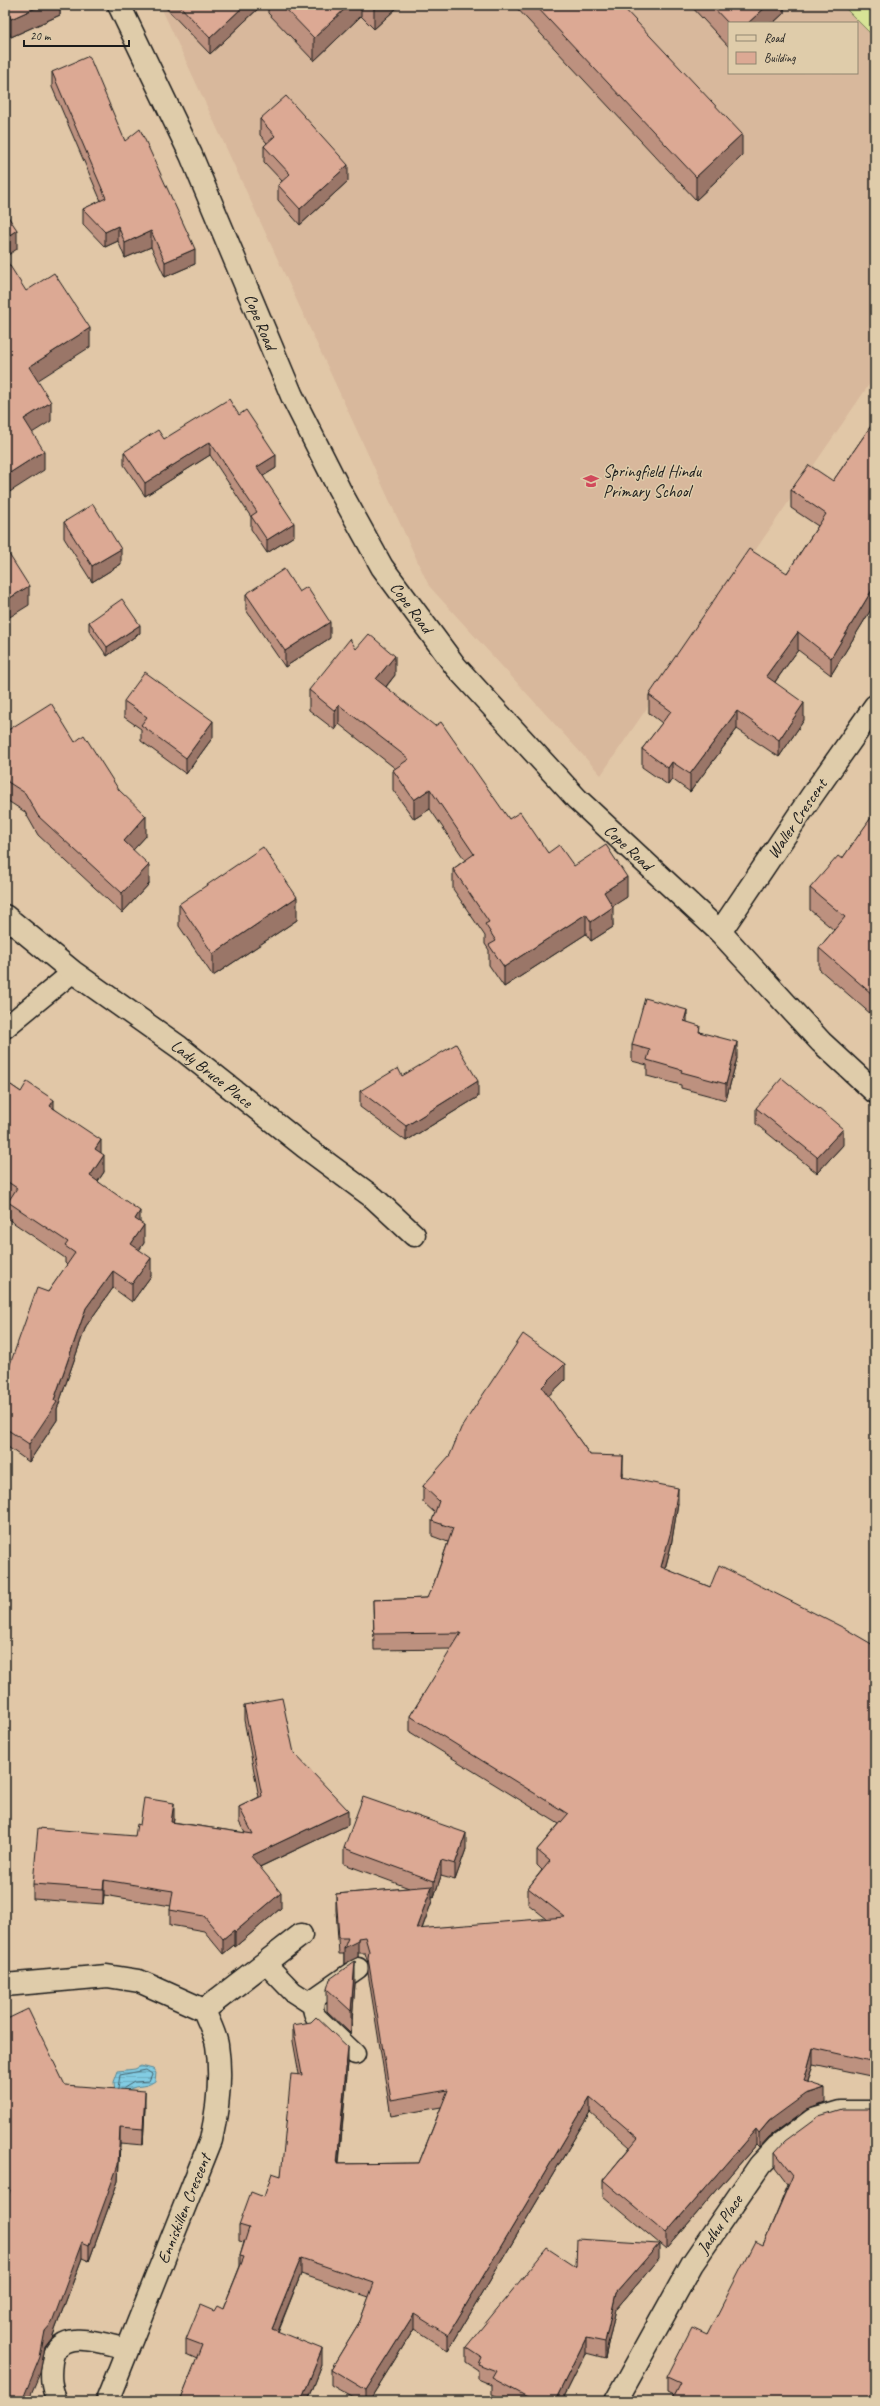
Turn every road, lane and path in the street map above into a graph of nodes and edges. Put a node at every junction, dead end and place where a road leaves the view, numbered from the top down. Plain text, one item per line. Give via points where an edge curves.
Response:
1 (119, 5) edge
2 (875, 706) edge
3 (5, 916) edge
4 (720, 932) junction
5 (73, 972) junction
6 (5, 1028) edge
7 (875, 1092) edge
8 (414, 1235) dead end
9 (301, 1935) dead end
10 (265, 1963) junction
11 (358, 1968) dead end
12 (5, 1985) edge
13 (313, 2005) junction
14 (204, 2010) junction
15 (355, 2054) dead end
16 (875, 2112) edge
17 (128, 2349) junction
18 (56, 2401) edge
19 (107, 2401) edge
20 (616, 2401) edge

1 - 4 street, Cope Road via 191,155 292,396 382,567 456,667 572,793
2 - 4 street, Waller Crescent via 806,803
3 - 5 street, Lady Bruce Place
4 - 7 street, Cope Road via 820,1042
5 - 6 lane
5 - 8 street, Lady Bruce Place via 179,1047 374,1198
9 - 10 street
10 - 13 lane via 293,1992
10 - 14 street
11 - 13 lane via 315,1998
12 - 14 street via 107,1976 139,1981
13 - 15 lane via 316,2017
14 - 17 street, Enniskillen Crescent via 217,2044 218,2110 213,2133 196,2182
16 - 20 street, Jadhu Place via 840,2112 813,2120 777,2147 760,2165 692,2264
17 - 18 lane via 83,2340 66,2341 52,2357 51,2387
17 - 19 street, Enniskillen Crescent

